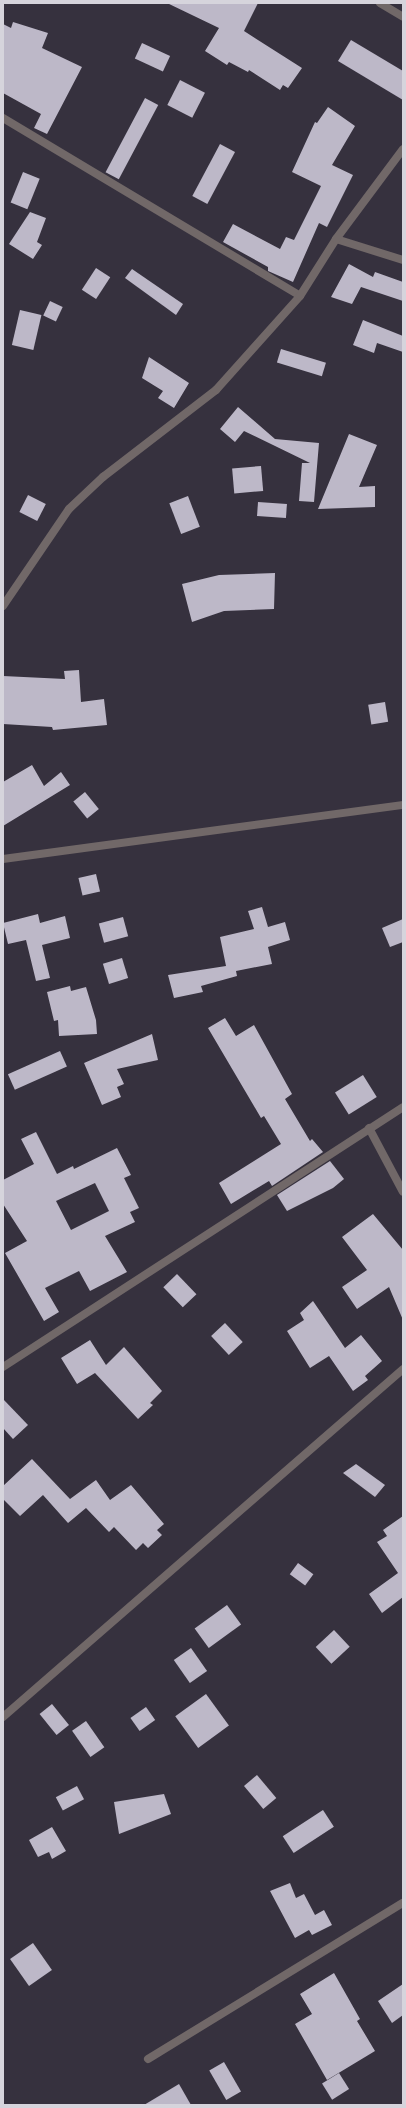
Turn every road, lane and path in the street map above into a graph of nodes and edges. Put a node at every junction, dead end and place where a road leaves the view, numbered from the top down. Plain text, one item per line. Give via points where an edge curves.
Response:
1 (380, 3) edge
2 (403, 17) edge
3 (3, 118) edge
4 (403, 149) edge
5 (336, 239) junction
6 (403, 260) edge
7 (300, 296) junction
8 (3, 606) edge
9 (403, 805) edge
10 (3, 859) edge
11 (403, 1106) edge
12 (369, 1128) junction
13 (403, 1192) edge
14 (3, 1367) edge
15 (403, 1369) edge
16 (3, 1717) edge
17 (403, 1903) edge
18 (148, 2059) dead end

1 - 2 street
3 - 7 street
4 - 5 street
5 - 6 street
5 - 7 street
7 - 8 street via 216,390 103,477 69,509
9 - 10 street
11 - 12 street
12 - 13 street
12 - 14 street
15 - 16 street
17 - 18 street

